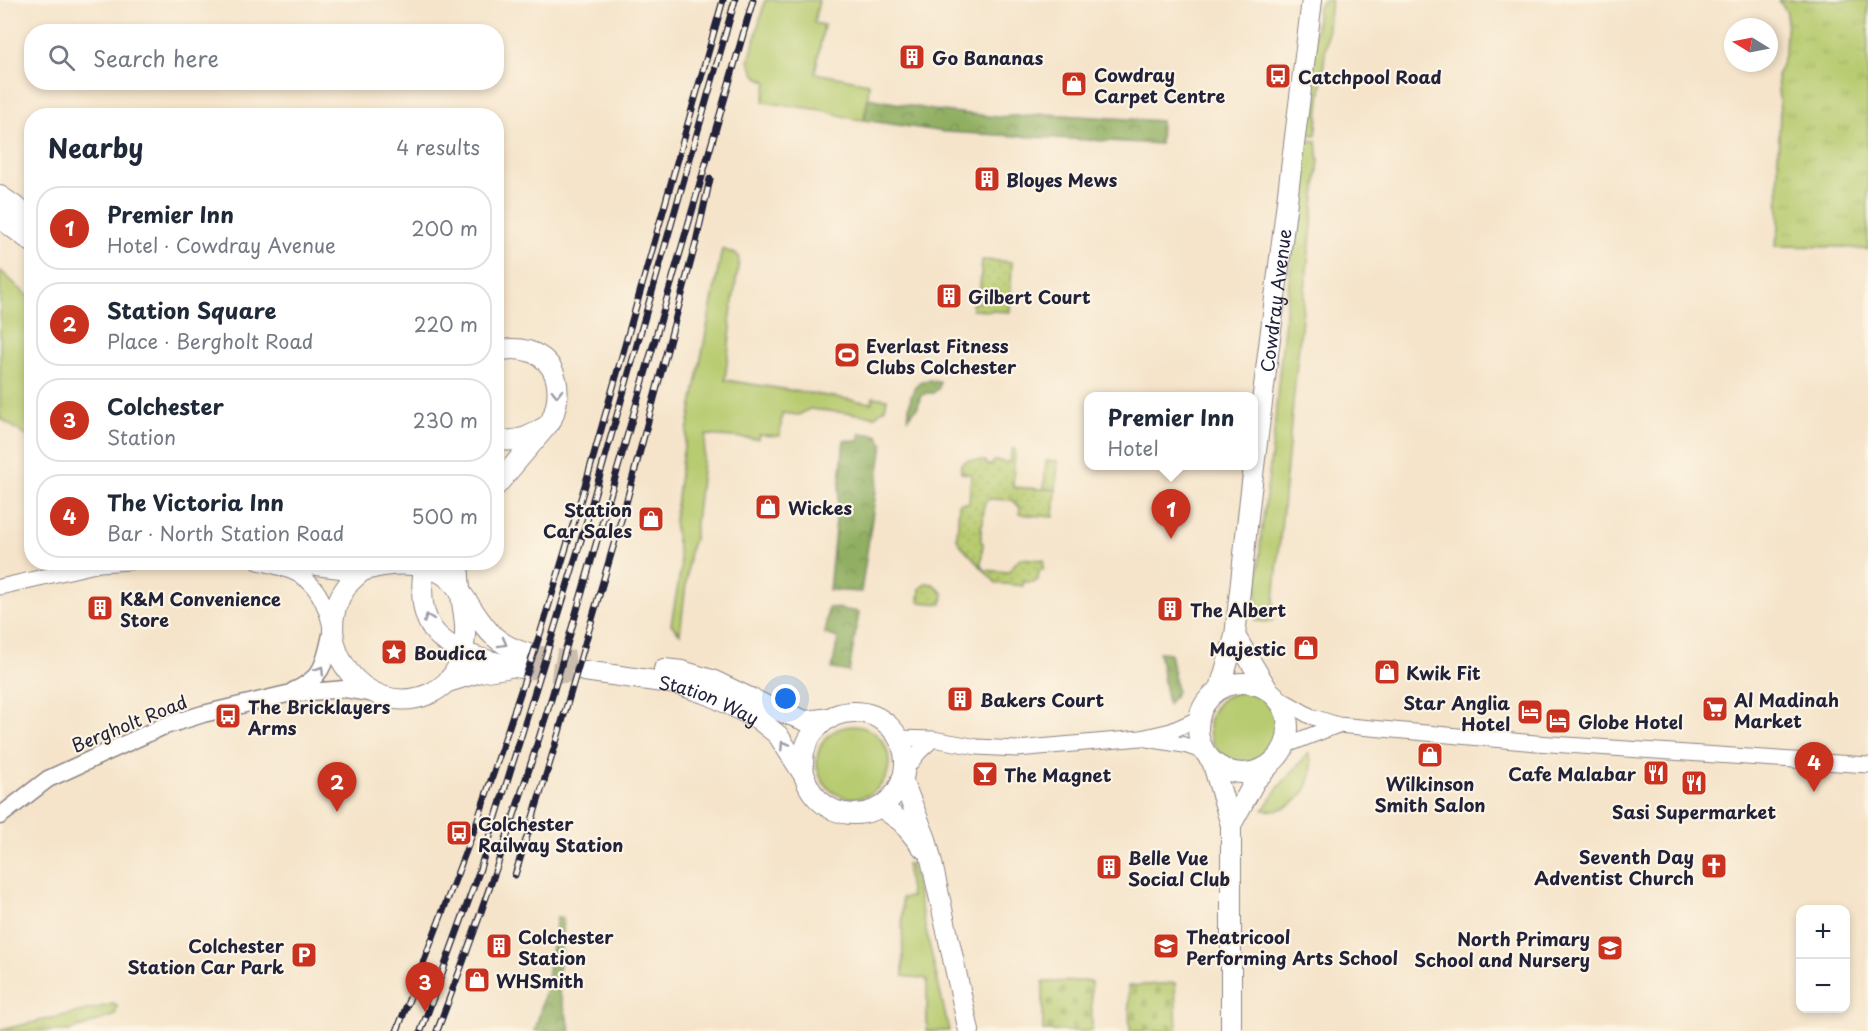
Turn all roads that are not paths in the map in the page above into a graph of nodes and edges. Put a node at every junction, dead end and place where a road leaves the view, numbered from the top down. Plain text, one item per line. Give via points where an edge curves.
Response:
1 (1312, 0) edge
2 (1, 202) edge
3 (24, 214) edge
4 (24, 232) edge
5 (504, 354) edge
6 (551, 421) junction
7 (1258, 435) edge
8 (504, 441) edge
9 (1254, 470) edge
10 (504, 477) edge
11 (73, 570) edge
12 (283, 570) edge
13 (364, 570) edge
14 (423, 570) edge
15 (432, 570) edge
16 (459, 570) edge
17 (0, 586) edge
18 (460, 593) junction
19 (332, 630) junction
20 (1235, 636) junction
21 (521, 663) junction
22 (456, 667) junction
23 (1220, 688) junction
24 (1272, 693) junction
25 (287, 694) junction
26 (379, 694) junction
27 (831, 718) junction
28 (1200, 718) junction
29 (1338, 725) junction
30 (898, 738) junction
31 (1142, 738) junction
32 (933, 739) junction
33 (1279, 754) junction
34 (1209, 756) junction
35 (1868, 765) edge
36 (903, 775) junction
37 (805, 777) junction
38 (881, 807) junction
39 (0, 816) edge
40 (1231, 825) junction
41 (931, 860) junction
42 (969, 1031) edge
43 (1231, 1031) edge

1 - 7 main road, Cowdray Avenue
2 - 3 main road
2 - 4 main road
5 -> 6 main road via 518,348 545,359 551,366 558,393
6 - 8 main road via 534,434
6 - 10 main road
9 - 20 main road, Cowdray Avenue
11 - 17 street
12 - 19 street via 299,575 315,587
13 - 19 main road via 340,596
22 -> 14 main road via 428,621 421,591
15 - 18 main road via 450,579
16 - 18 main road
18 -> 21 main road via 494,638
18 - 22 main road via 466,622 465,643
25 -> 19 main road, Bergholt Road via 309,683 321,670
19 - 26 main road via 343,664 355,678
20 - 23 main road, Cowdray Avenue
20 - 24 main road
21 - 22 main road
21 - 22 main road via 480,672
22 - 26 main road via 432,692 410,700
23 - 24 main road via 1247,683
23 - 28 main road via 1206,702
24 - 29 street via 1310,717
24 - 33 main road via 1288,721 1288,736
25 - 26 main road, Bergholt Road via 345,689
25 - 39 main road, Bergholt Road via 162,727 48,779
27 - 30 main road via 850,712 866,713 883,721
27 - 37 main road via 808,741 803,763
37 -> 27 main road, Station Way via 778,735 758,719 677,684 586,665 682,671 806,721
28 - 31 street
28 - 34 main road via 1201,743
29 - 33 street
29 - 35 street via 1536,743
30 - 32 street
30 - 36 main road via 904,754
31 - 32 street via 1017,749
31 - 34 street via 1184,745
32 - 36 street
33 - 34 main road via 1260,769 1243,773 1228,770
33 - 40 main road via 1255,781
34 - 40 main road
36 - 38 main road via 894,795
36 - 41 main road
37 - 38 main road via 816,797 834,810 855,815
38 - 41 main road via 902,822
40 - 43 main road
41 - 42 main road

